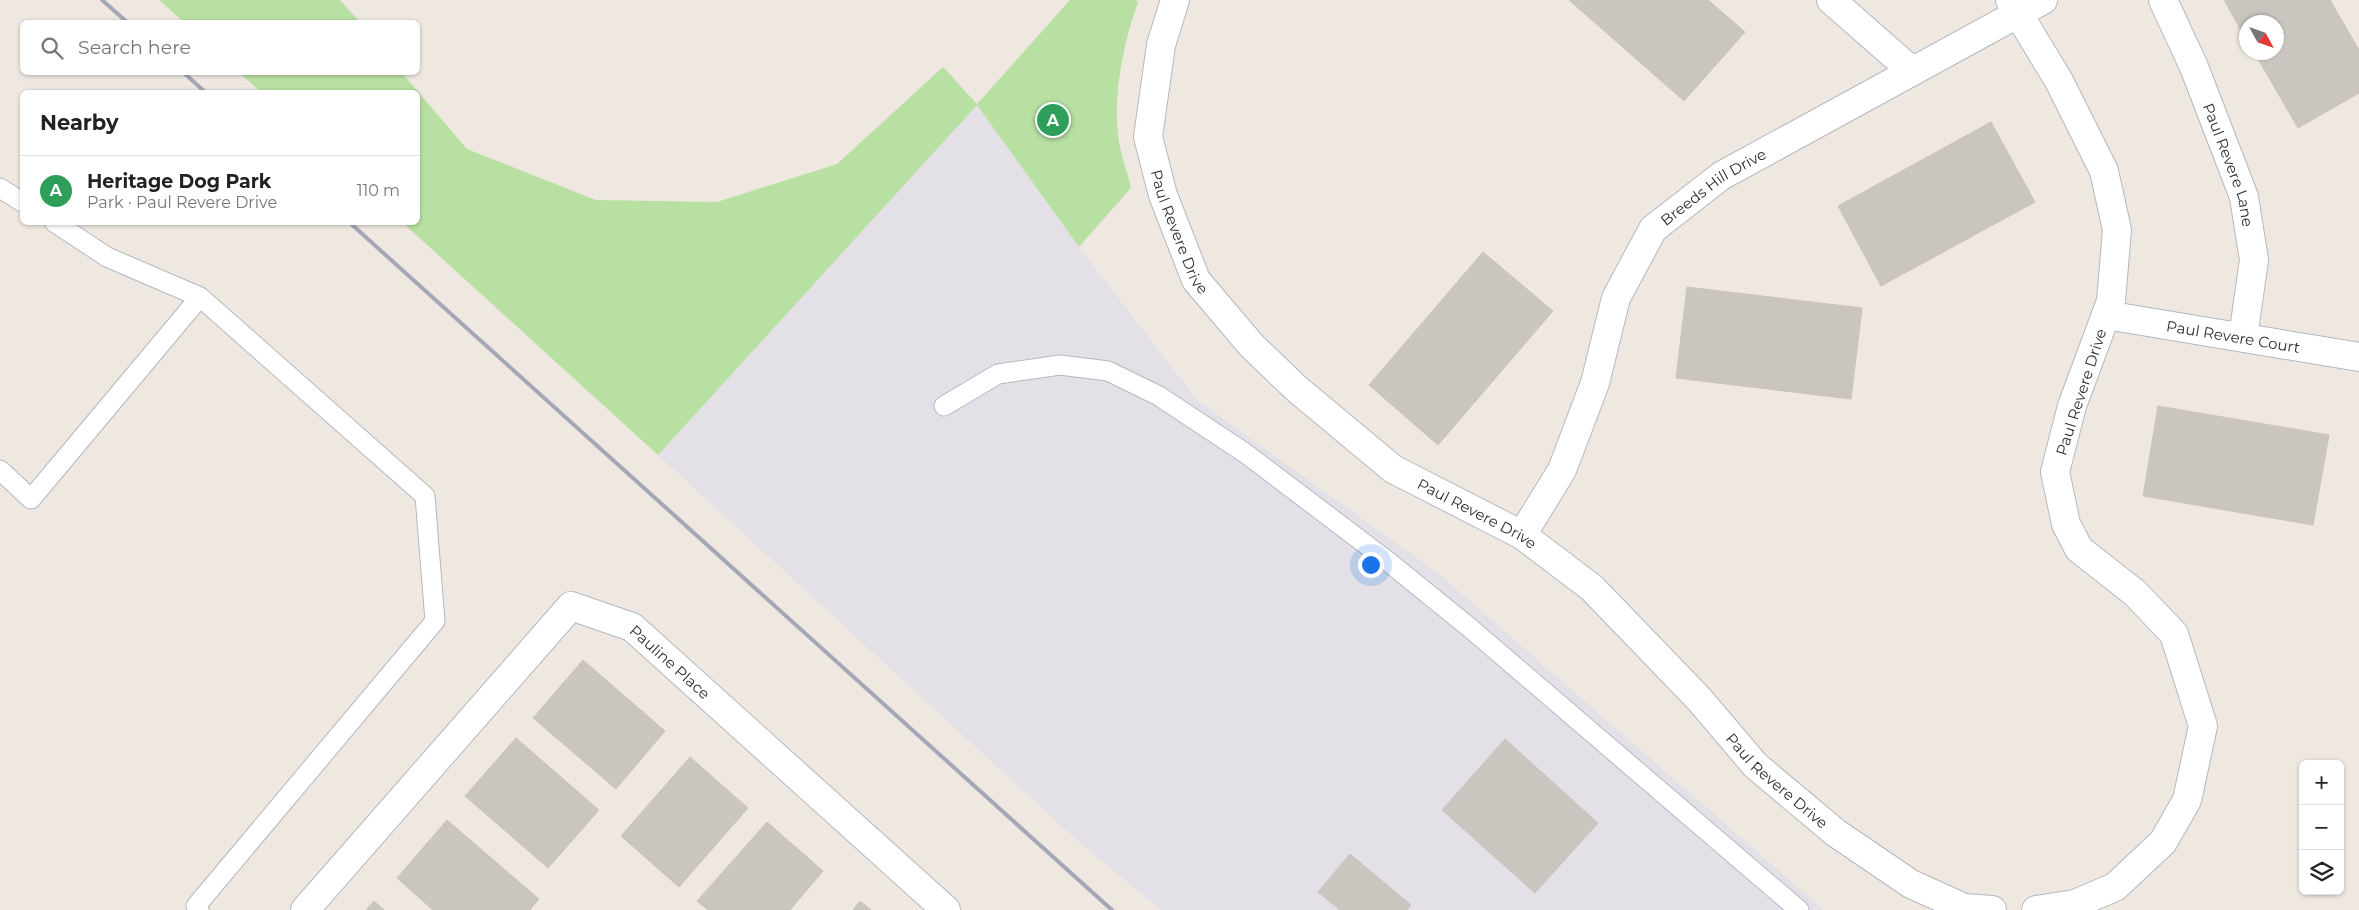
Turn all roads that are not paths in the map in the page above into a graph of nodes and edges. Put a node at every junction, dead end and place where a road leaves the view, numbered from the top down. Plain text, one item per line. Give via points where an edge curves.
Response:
1 (1175, 0) edge
2 (1831, 0) edge
3 (2043, 0) edge
4 (2164, 0) edge
5 (2014, 7) edge
6 (1912, 71) junction
7 (0, 188) edge
8 (20, 201) edge
9 (59, 225) edge
10 (200, 297) junction
11 (2106, 315) junction
12 (2243, 337) junction
13 (2359, 357) edge
14 (944, 406) dead end
15 (0, 470) edge
16 (1522, 535) junction
17 (198, 910) edge
18 (305, 910) edge
19 (946, 910) edge
20 (1799, 910) edge
21 (1992, 910) edge
22 (2036, 910) edge

1 - 16 street, Paul Revere Drive via 1161,45 1148,137 1163,195 1196,280 1252,346 1297,390 1393,469
2 - 6 street
3 - 5 street, Breeds Hill Drive
4 - 12 street, Paul Revere Lane via 2194,67 2244,197 2254,260
5 - 6 street, Breeds Hill Drive
5 - 11 street, Paul Revere Drive via 2059,81 2104,171 2117,230 2111,301
6 - 16 street, Breeds Hill Drive via 1722,176 1653,229 1616,298 1595,383 1562,470
7 - 8 lane
9 - 10 lane via 107,257
10 - 15 lane via 31,499
10 - 17 lane via 426,496 435,621 196,906
11 - 12 street, Paul Revere Court
11 - 22 street, Paul Revere Drive via 2072,406 2055,472 2066,524 2080,549 2135,592 2174,634 2203,726 2187,800 2163,842 2115,887 2075,904
12 - 13 street, Paul Revere Court
14 - 20 lane via 998,374 1060,365 1108,371 1159,396 1245,453 1385,559
16 - 21 street, Paul Revere Drive via 1592,588 1699,700 1756,766 1836,833 1911,884 1964,908
18 - 19 street, Pauline Place via 571,606 632,627

